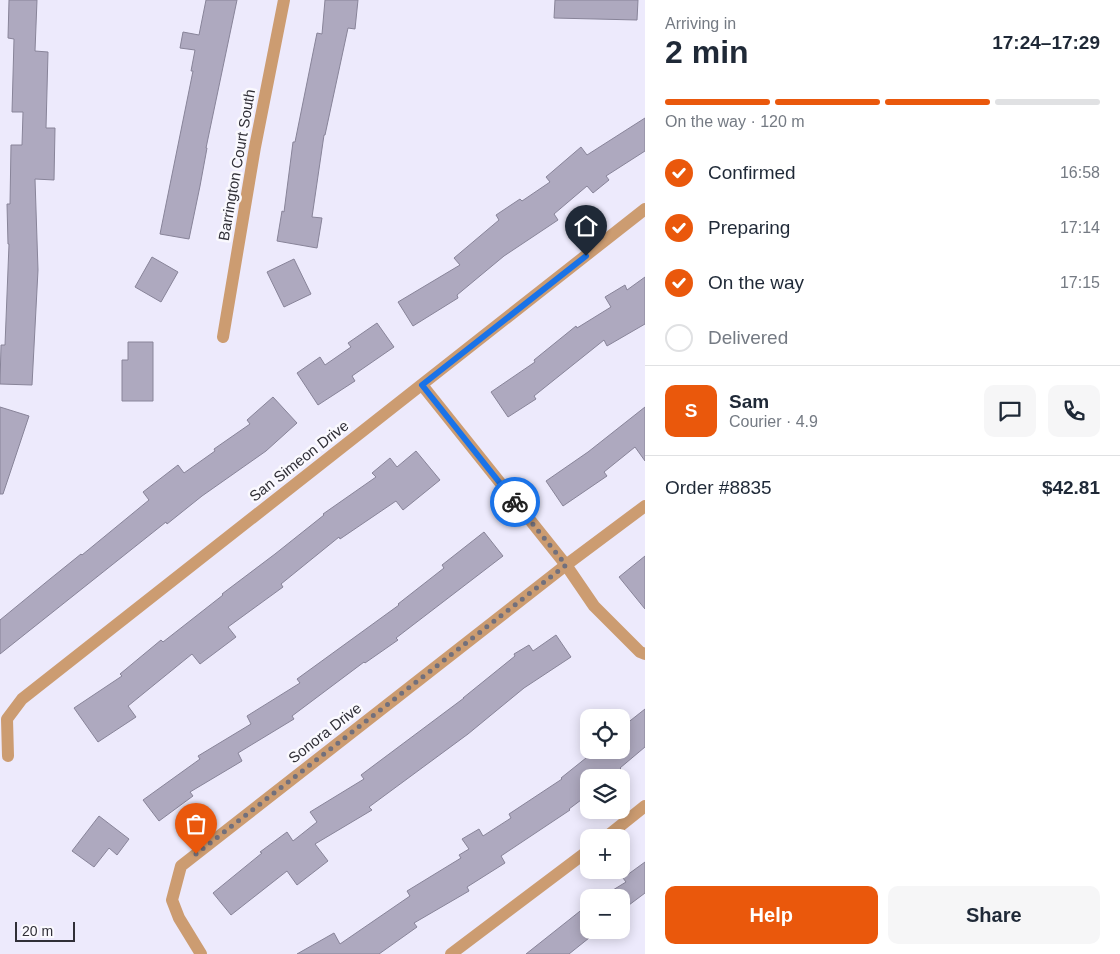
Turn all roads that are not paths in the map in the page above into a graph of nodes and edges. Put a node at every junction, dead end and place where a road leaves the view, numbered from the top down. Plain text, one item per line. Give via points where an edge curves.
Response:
1 (284, 0) edge
2 (645, 209) edge
3 (223, 337) dead end
4 (422, 385) junction
5 (645, 506) edge
6 (566, 565) junction
7 (645, 654) edge
8 (8, 756) dead end
9 (645, 806) edge
10 (616, 829) edge
11 (580, 857) edge
12 (201, 954) edge
13 (451, 954) edge

1 - 3 street, Barrington Court South
2 - 4 street, San Simeon Drive
4 - 6 street
4 - 8 street, San Simeon Drive via 22,699 7,719
5 - 6 street, Sonora Drive
6 - 7 street via 594,606
6 - 12 street, Sonora Drive via 181,866 172,900
9 - 10 street
11 - 13 street

